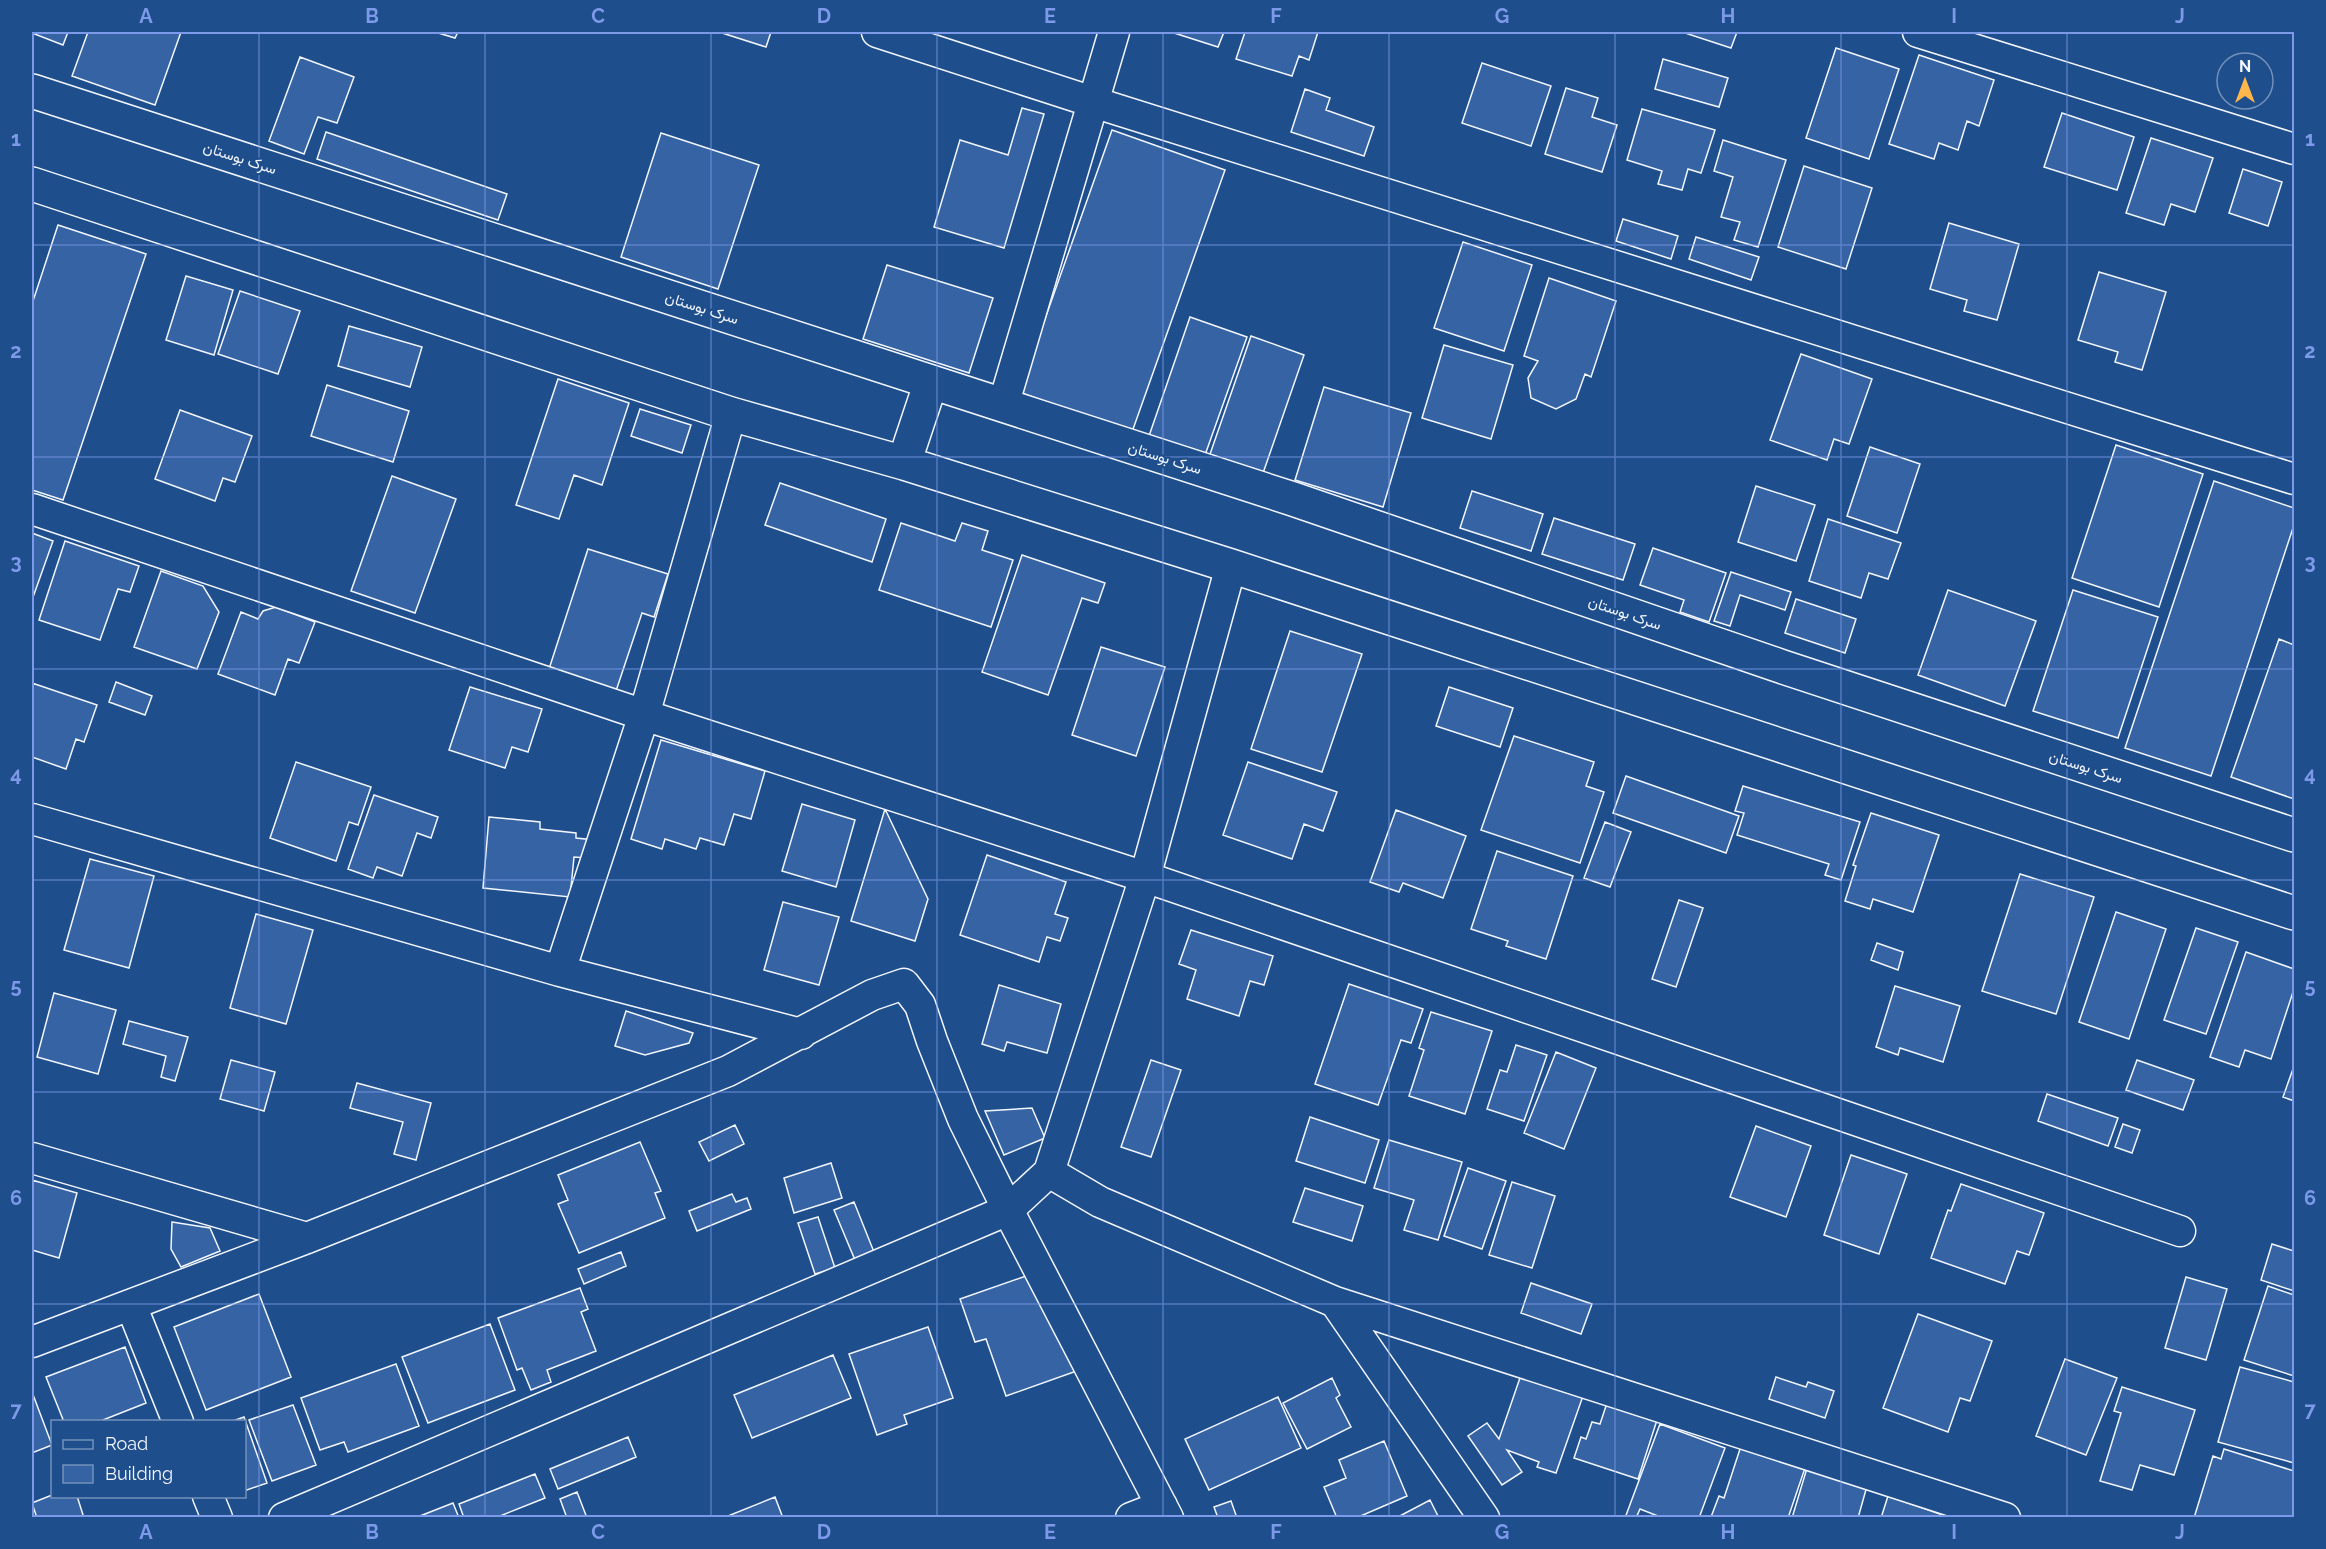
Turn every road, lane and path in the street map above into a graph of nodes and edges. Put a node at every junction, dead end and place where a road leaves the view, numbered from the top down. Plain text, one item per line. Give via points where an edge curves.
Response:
1 (877, 32) edge
2 (1114, 32) edge
3 (1918, 32) edge
4 (32, 91) edge
5 (1093, 102) junction
6 (2295, 149) edge
7 (32, 184) edge
8 (931, 382) junction
9 (1003, 406) junction
10 (732, 414) junction
11 (904, 463) junction
12 (2295, 479) edge
13 (32, 509) edge
14 (1231, 566) junction
15 (644, 715) junction
16 (32, 819) edge
17 (2295, 835) edge
18 (1145, 877) junction
19 (2295, 913) edge
20 (560, 971) junction
21 (801, 1034) junction
22 (32, 1158) edge
23 (1049, 1172) junction
24 (1008, 1210) junction
25 (2180, 1231) dead end
26 (307, 1238) junction
27 (1335, 1302) junction
28 (131, 1305) junction
29 (32, 1342) edge
30 (177, 1420) edge
31 (208, 1498) edge
32 (1165, 1512) edge
33 (216, 1518) edge
34 (284, 1518) edge
35 (1131, 1518) edge
36 (1484, 1518) edge
37 (2005, 1518) edge

1 - 5 street
2 - 5 street
3 - 6 street
4 - 8 street, سرک بوستان
5 - 9 street
5 - 12 street
7 - 10 street
8 - 9 street, سرک بوستان
8 - 11 street
9 - 17 street, سرک بوستان via 1293,499 1783,668
10 - 11 street
10 - 15 street
11 - 14 street
13 - 15 street
14 - 18 street
14 - 19 street
15 - 18 street
15 - 20 street
16 - 20 street
18 - 23 street
18 - 25 street
20 - 21 street
21 - 24 street via 872,995 904,984 920,1005 963,1119
21 - 26 street via 728,1071
22 - 26 street
23 - 24 street
23 - 27 street via 1100,1202
24 - 32 street
24 - 34 street
26 - 28 street
27 - 36 street
27 - 37 street
28 - 29 street
28 - 30 street
31 - 33 street
32 - 35 street

